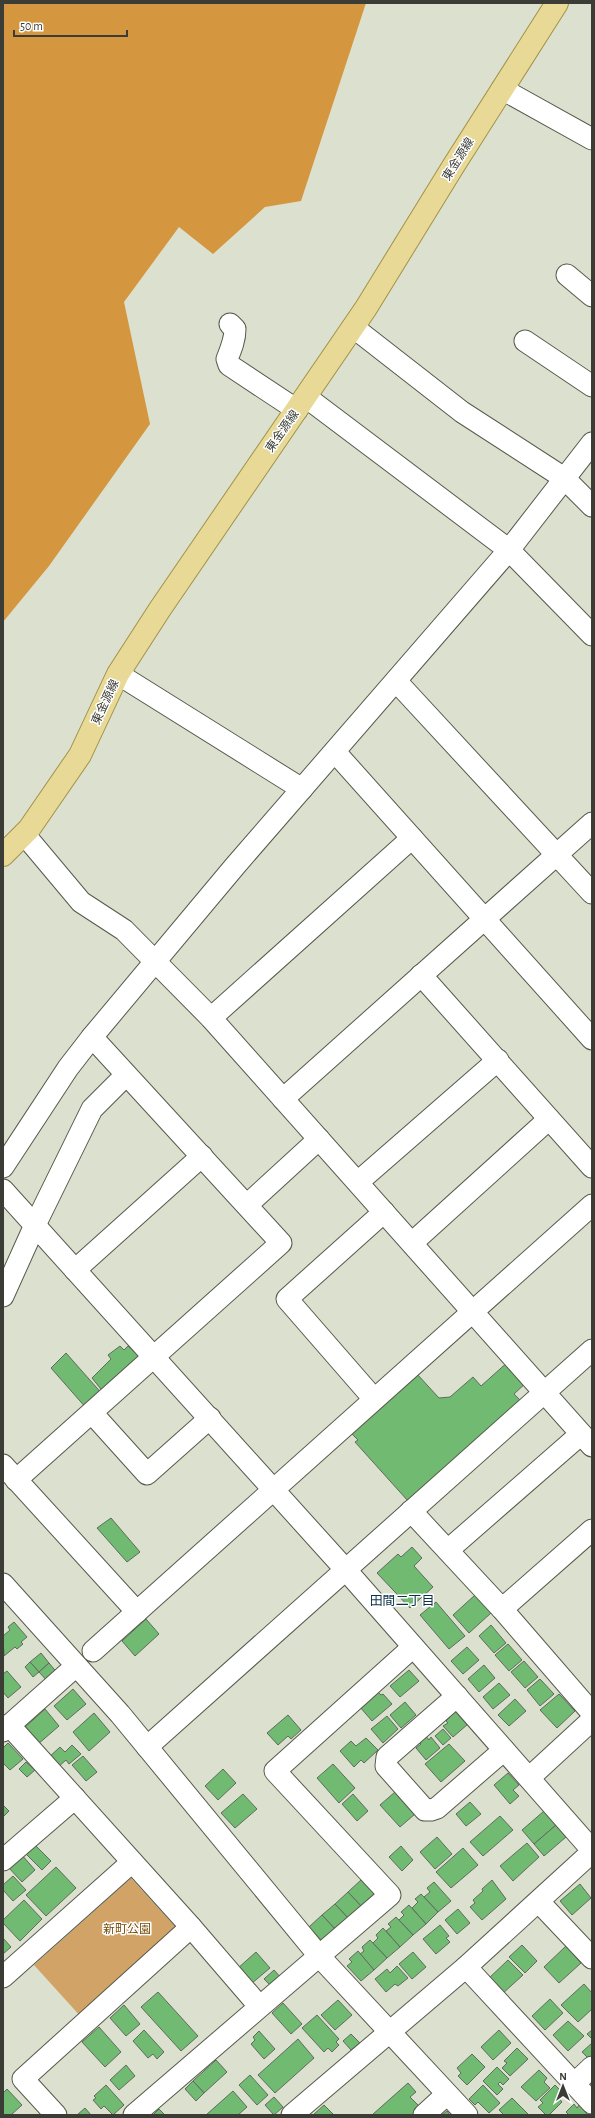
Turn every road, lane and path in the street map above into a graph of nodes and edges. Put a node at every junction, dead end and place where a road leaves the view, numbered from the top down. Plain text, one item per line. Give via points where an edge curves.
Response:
1 (557, 3) edge
2 (502, 89) junction
3 (592, 139) edge
4 (567, 274) dead end
5 (592, 296) edge
6 (230, 324) dead end
7 (353, 327) junction
8 (525, 341) dead end
9 (592, 386) edge
10 (302, 403) junction
11 (592, 443) edge
12 (564, 478) junction
13 (592, 506) edge
14 (509, 550) junction
15 (592, 635) edge
16 (118, 674) junction
17 (396, 681) junction
18 (335, 752) junction
19 (302, 789) junction
20 (592, 823) edge
21 (24, 834) junction
22 (412, 838) junction
23 (3, 855) edge
24 (556, 855) junction
25 (592, 894) edge
26 (484, 918) junction
27 (154, 961) junction
28 (421, 975) junction
29 (212, 1018) junction
30 (92, 1037) junction
31 (592, 1039) edge
32 (498, 1060) junction
33 (126, 1074) junction
34 (283, 1099) junction
35 (549, 1119) junction
36 (319, 1139) junction
37 (202, 1156) junction
38 (592, 1166) edge
39 (3, 1167) edge
40 (358, 1182) junction
41 (3, 1190) edge
42 (592, 1204) edge
43 (247, 1205) junction
44 (384, 1212) junction
45 (35, 1225) junction
46 (412, 1243) junction
47 (75, 1270) junction
48 (3, 1296) edge
49 (472, 1311) junction
50 (592, 1350) edge
51 (155, 1357) junction
52 (544, 1392) junction
53 (374, 1399) junction
54 (92, 1413) junction
55 (210, 1418) junction
56 (587, 1440) edge
57 (10, 1473) edge
58 (274, 1490) junction
59 (411, 1511) junction
60 (592, 1530) edge
61 (448, 1550) junction
62 (345, 1569) junction
63 (3, 1584) edge
64 (502, 1609) junction
65 (137, 1612) junction
66 (413, 1647) junction
67 (93, 1651) dead end
68 (76, 1666) junction
69 (457, 1696) junction
70 (592, 1713) edge
71 (592, 1720) edge
72 (6, 1728) edge
73 (147, 1747) junction
74 (504, 1750) junction
75 (529, 1778) junction
76 (75, 1798) junction
77 (592, 1851) edge
78 (3, 1860) edge
79 (132, 1862) junction
80 (539, 1902) junction
81 (191, 1927) junction
82 (320, 1957) junction
83 (592, 1958) edge
84 (466, 1967) junction
85 (3, 1977) edge
86 (259, 2006) junction
87 (389, 2033) junction
88 (592, 2067) edge
89 (574, 2084) junction
90 (447, 2094) junction
91 (592, 2103) edge
92 (56, 2115) edge
93 (134, 2115) edge
94 (292, 2115) edge
95 (424, 2115) edge
96 (466, 2115) edge

1 - 2 main road, 東金源線
2 - 3 street
2 - 7 main road, 東金源線
4 - 5 street
6 - 10 street via 235,329 235,341 227,359 229,365
7 - 10 main road, 東金源線
7 - 12 street via 462,412
8 - 9 street
10 - 14 street
10 - 16 main road, 東金源線
11 - 12 street
12 - 13 street
12 - 14 street
14 - 15 street
14 - 17 street
16 - 19 street
16 - 21 main road, 東金源線 via 80,755
17 - 18 street
17 - 24 street
18 - 19 street
18 - 22 street
19 - 27 street
20 - 24 street
21 - 23 main road, 東金源線
21 - 27 street via 81,902 124,930
22 - 26 street
22 - 29 street
24 - 25 street
24 - 26 street
26 - 28 street
26 - 31 street
27 - 29 street
27 - 30 street
28 - 32 street
28 - 34 street
29 - 34 street
30 - 33 street
30 - 39 street via 68,1068
32 - 35 street
32 - 40 street
33 - 37 street
33 - 45 street via 92,1109
34 - 36 street
35 - 38 street
35 - 46 street
36 - 40 street
36 - 43 street
37 - 43 street
37 - 47 street
40 - 44 street
41 - 45 street
42 - 49 street
43 - 51 street via 282,1243
44 - 46 street
44 - 53 street via 287,1299
45 - 47 street
45 - 48 street
46 - 49 street
47 - 51 street
49 - 52 street
49 - 53 street
50 - 52 street
51 - 54 street
51 - 55 street
52 - 56 street
52 - 59 street
53 - 58 street
54 - 55 street via 147,1474
54 - 57 street
55 - 58 street
56 - 61 street
57 - 65 street
58 - 62 street
58 - 65 street
59 - 61 street
59 - 62 street
60 - 64 street
61 - 64 street
62 - 66 street
62 - 73 street
63 - 68 street
64 - 70 street
65 - 67 street
66 - 69 street
66 - 82 street via 275,1771 390,1895
68 - 72 street
68 - 73 street
69 - 74 street
69 - 74 street via 387,1756 386,1766 425,1810 431,1810 437,1808
71 - 75 street
72 - 76 street
73 - 82 street
74 - 75 street
75 - 77 street
76 - 78 street
76 - 79 street
77 - 80 street
79 - 81 street
79 - 85 street
80 - 83 street
80 - 84 street
81 - 86 street
81 - 92 street via 23,2079
82 - 86 street
82 - 87 street
84 - 87 street
84 - 89 street
86 - 93 street
87 - 90 street
87 - 94 street
88 - 89 street
89 - 91 street
90 - 95 street
90 - 96 street

